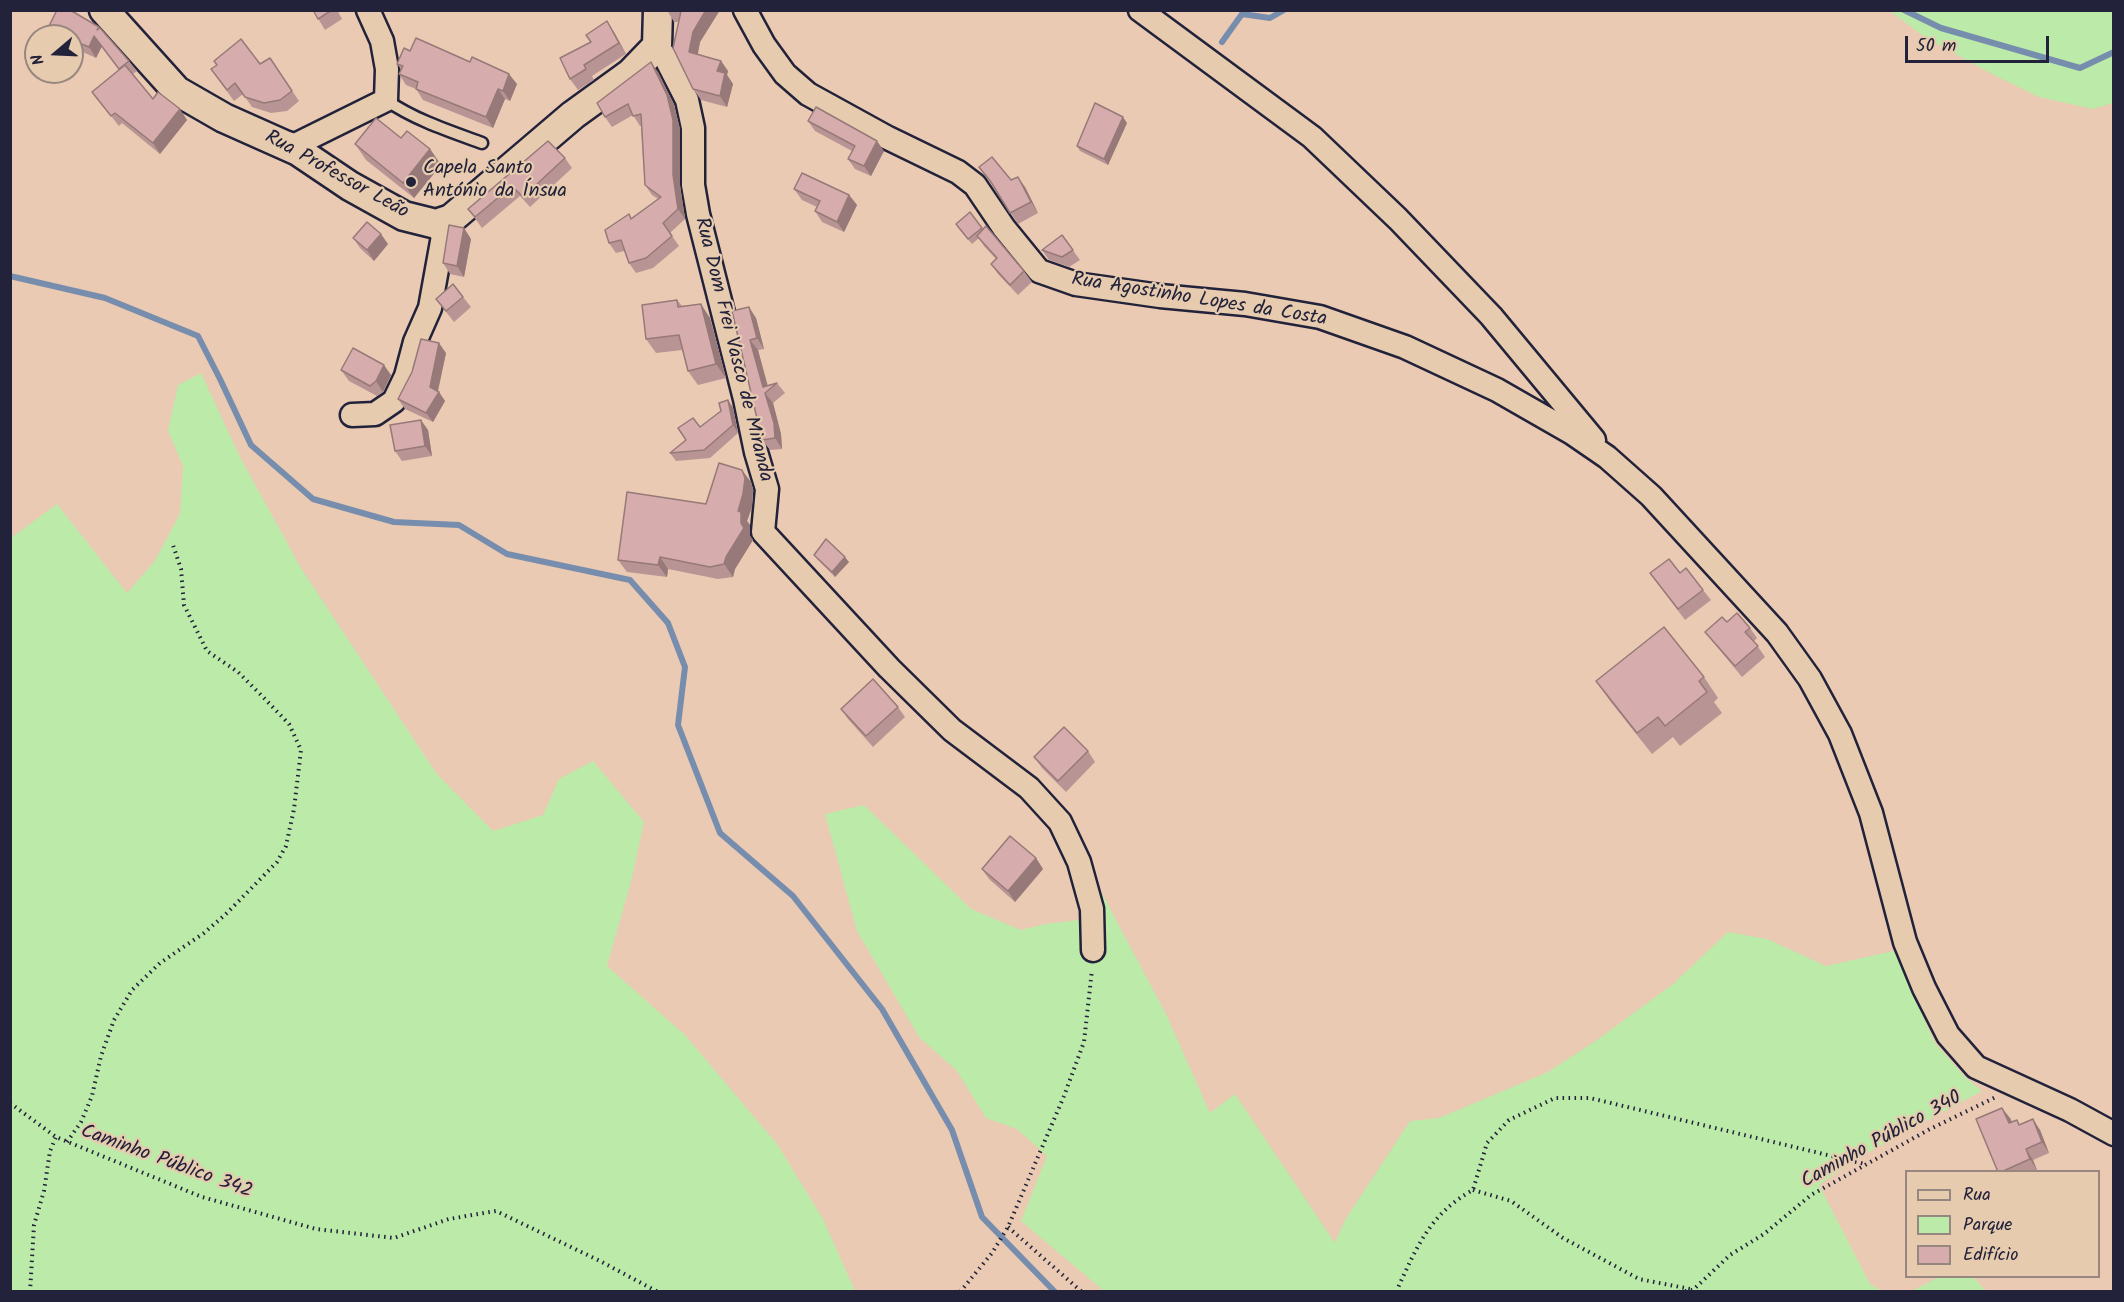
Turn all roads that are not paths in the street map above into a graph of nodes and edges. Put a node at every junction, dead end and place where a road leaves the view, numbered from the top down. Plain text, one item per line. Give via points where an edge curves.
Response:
1 (104, 10) edge
2 (368, 10) edge
3 (658, 10) edge
4 (745, 10) edge
5 (1140, 10) edge
6 (657, 46) junction
7 (386, 100) junction
8 (271, 139) junction
9 (482, 143) dead end
10 (436, 224) junction
11 (352, 415) dead end
12 (1607, 457) junction
13 (1093, 950) road end
14 (2114, 1134) edge

1 - 8 street, Rua Professor Leão via 177,91
2 - 7 street via 382,41 387,69
3 - 6 street
4 - 12 street, Rua Agostinho Lopes da Costa via 785,74 808,94 958,172 975,185 1039,271 1076,284 1320,317 1406,347 1497,390
5 - 12 street via 1312,137 1398,219 1491,316
6 - 10 street via 631,74 573,115 451,219
6 - 13 street, Rua Dom Frei Vasco de Miranda via 687,100 693,128 693,185 698,214 767,489 763,532 936,715 1029,788 1060,822 1079,862 1092,909
7 - 8 street via 295,145
7 - 9 lane via 438,127
8 - 10 street, Rua Professor Leão via 298,151 404,216
10 - 11 street via 443,236 430,308 406,376 394,401 375,414
12 - 14 street, Rua Agostinho Lopes da Costa via 1651,496 1769,625 1810,679 1840,734 1871,813 1905,942 1948,1035 1976,1067

